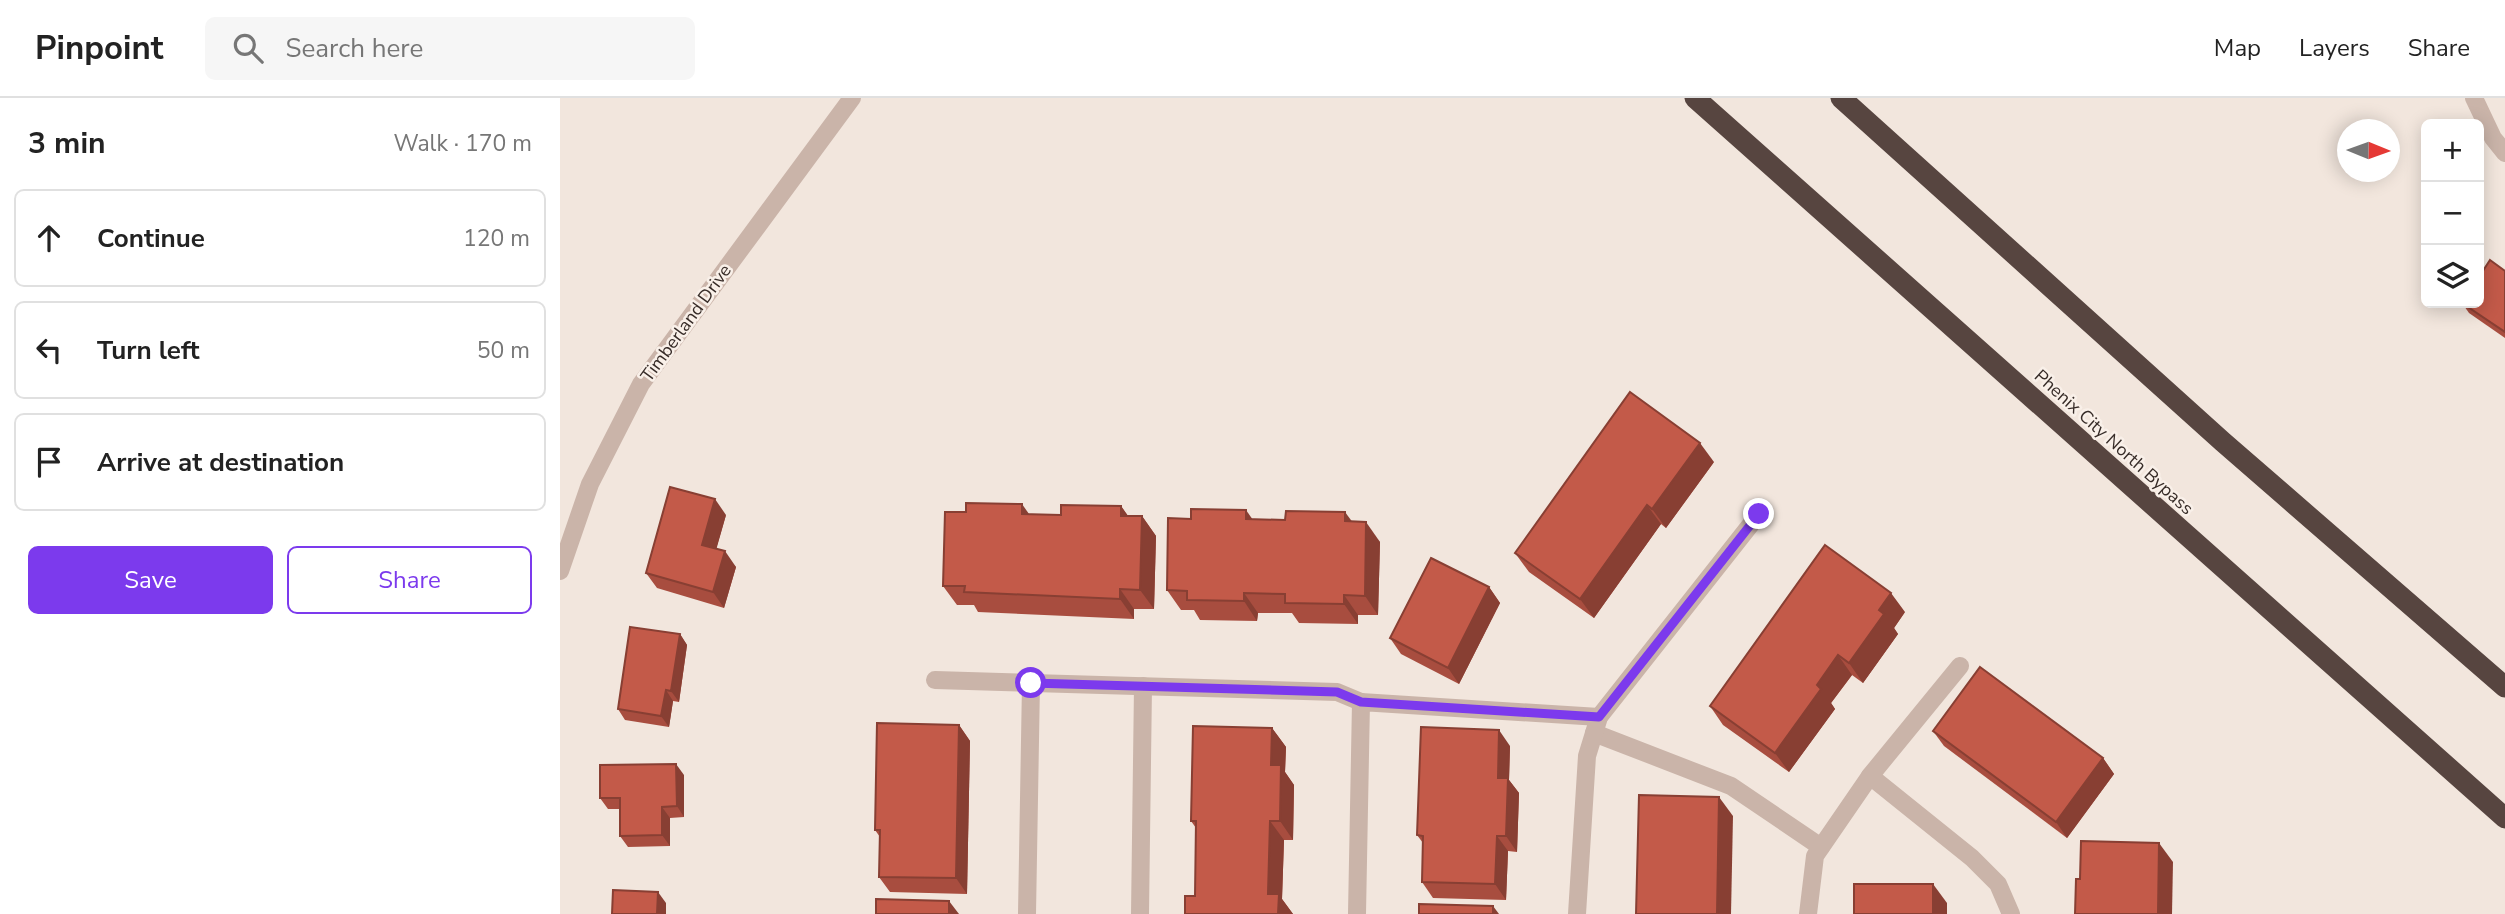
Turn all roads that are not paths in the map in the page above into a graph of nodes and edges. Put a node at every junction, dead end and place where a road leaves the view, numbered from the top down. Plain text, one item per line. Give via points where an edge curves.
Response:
1 (852, 98) edge
2 (1695, 98) edge
3 (1840, 98) edge
4 (2474, 98) edge
5 (2505, 153) edge
6 (1759, 514) dead end
7 (560, 571) edge
8 (1960, 666) dead end
9 (935, 680) dead end
10 (1031, 683) junction
11 (1143, 686) junction
12 (2505, 687) edge
13 (1361, 702) junction
14 (1597, 725) junction
15 (1870, 776) junction
16 (2505, 818) edge
17 (1821, 846) junction
18 (1027, 914) edge
19 (1140, 914) edge
20 (1357, 914) edge
21 (1577, 914) edge
22 (1808, 914) edge
23 (2011, 914) edge

1 - 7 street, Timberland Drive via 641,384 590,484
2 - 16 highway, Phenix City North Bypass
3 - 12 highway
4 - 5 street
6 - 14 street
8 - 15 street
9 - 10 street
10 - 11 street
10 - 18 street
11 - 13 street via 1337,692
11 - 19 street
13 - 14 street
13 - 20 street
14 - 17 street via 1731,786
14 - 21 street via 1587,756
15 - 17 street
15 - 23 street via 1972,858 1998,884
17 - 22 street via 1815,856

